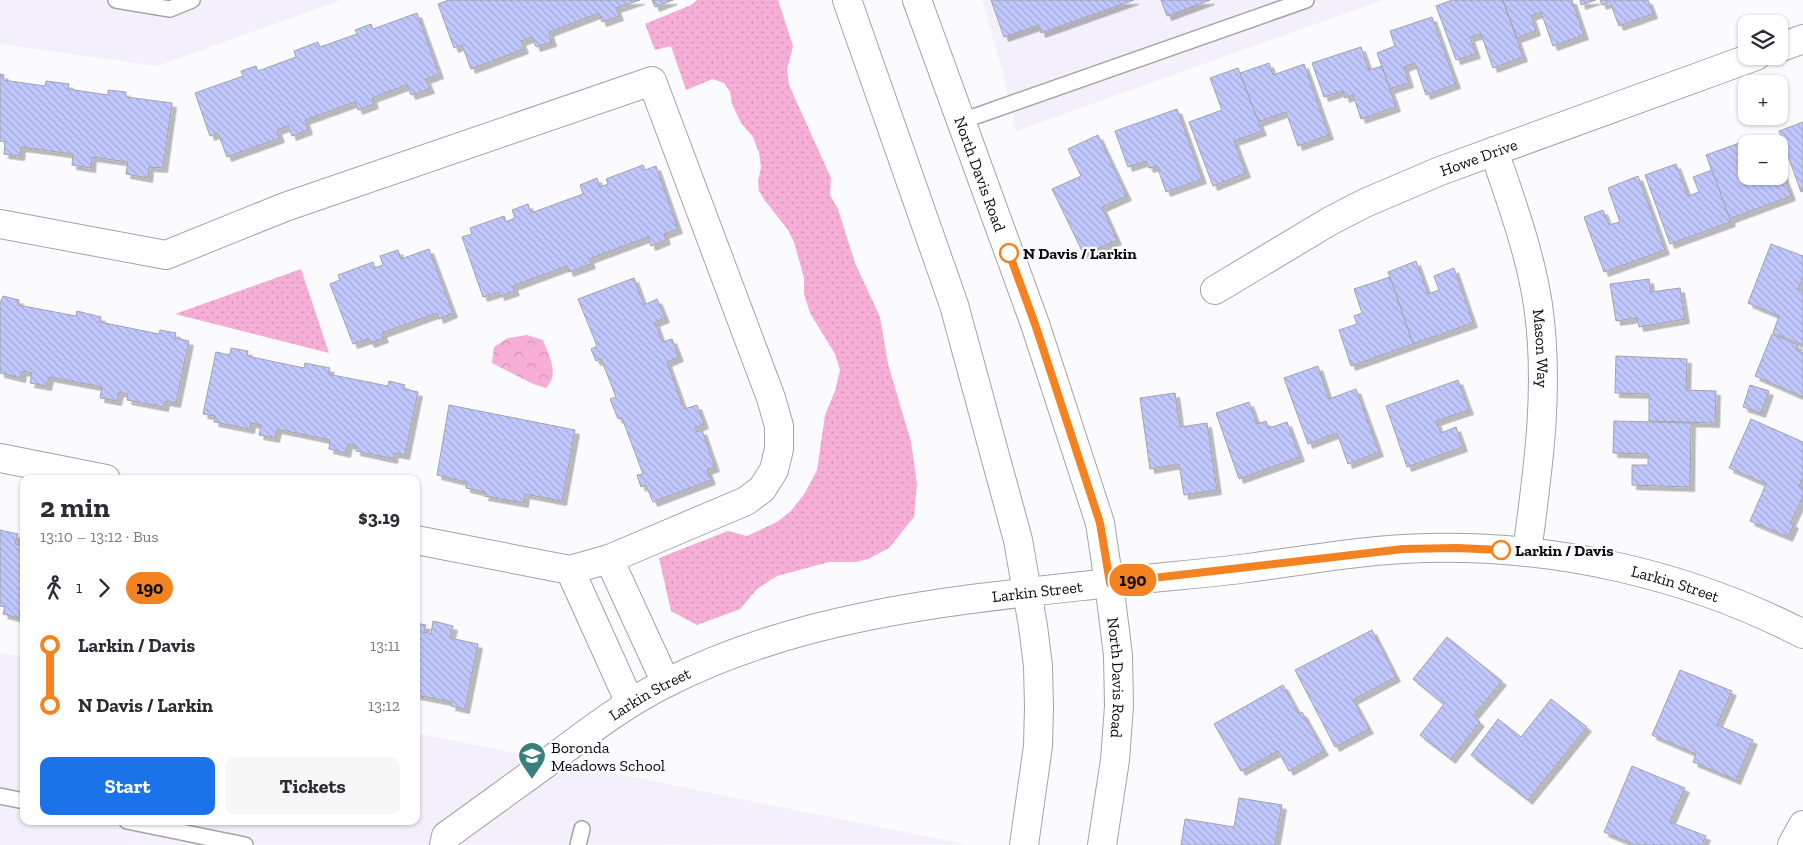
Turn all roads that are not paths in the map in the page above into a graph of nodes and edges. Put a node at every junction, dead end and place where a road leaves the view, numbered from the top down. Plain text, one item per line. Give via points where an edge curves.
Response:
1 (116, 0) edge
2 (192, 0) edge
3 (847, 0) edge
4 (918, 0) edge
5 (1306, 0) edge
6 (1803, 40) edge
7 (1788, 45) edge
8 (1738, 63) edge
9 (962, 122) junction
10 (1494, 151) junction
11 (0, 224) edge
12 (1215, 290) dead end
13 (0, 458) edge
14 (86, 475) edge
15 (420, 541) edge
16 (1527, 552) junction
17 (610, 559) junction
18 (570, 570) junction
19 (1110, 583) junction
20 (1028, 592) junction
21 (1803, 634) edge
22 (666, 683) junction
23 (630, 703) junction
24 (0, 796) edge
25 (20, 799) edge
26 (147, 825) edge
27 (1803, 825) edge
28 (582, 829) dead end
29 (245, 845) edge
30 (444, 845) edge
31 (578, 845) edge
32 (1024, 845) edge
33 (1102, 845) edge
34 (1792, 845) edge

1 - 2 lane via 170,9
3 - 20 main road via 954,305 1018,540
4 - 9 main road, North Davis Road
5 - 9 lane
6 - 7 main road
8 - 10 main road, Howe Drive
9 - 19 main road, North Davis Road via 1035,324 1100,523
10 - 12 main road, Howe Drive via 1365,202
10 - 16 main road, Mason Way via 1530,265 1542,344 1544,378 1540,448
11 - 17 main road via 166,255 285,207 652,81 771,398 779,426 779,450 774,470 762,489 746,501
13 - 14 main road
15 - 18 main road
16 - 19 main road, Larkin Street via 1403,549
16 - 21 main road, Larkin Street via 1607,565 1679,583
17 - 18 main road
17 - 22 main road
18 - 23 main road
19 - 20 main road, Larkin Street
19 - 33 main road, North Davis Road via 1118,655 1119,706 1115,760
20 - 22 main road, Larkin Street via 919,606 828,624 713,661
20 - 32 main road via 1038,666 1039,707 1037,756
22 - 23 main road, Larkin Street
23 - 30 main road, Larkin Street via 446,836
24 - 25 lane
26 - 29 lane
27 - 34 main road
28 - 31 lane

